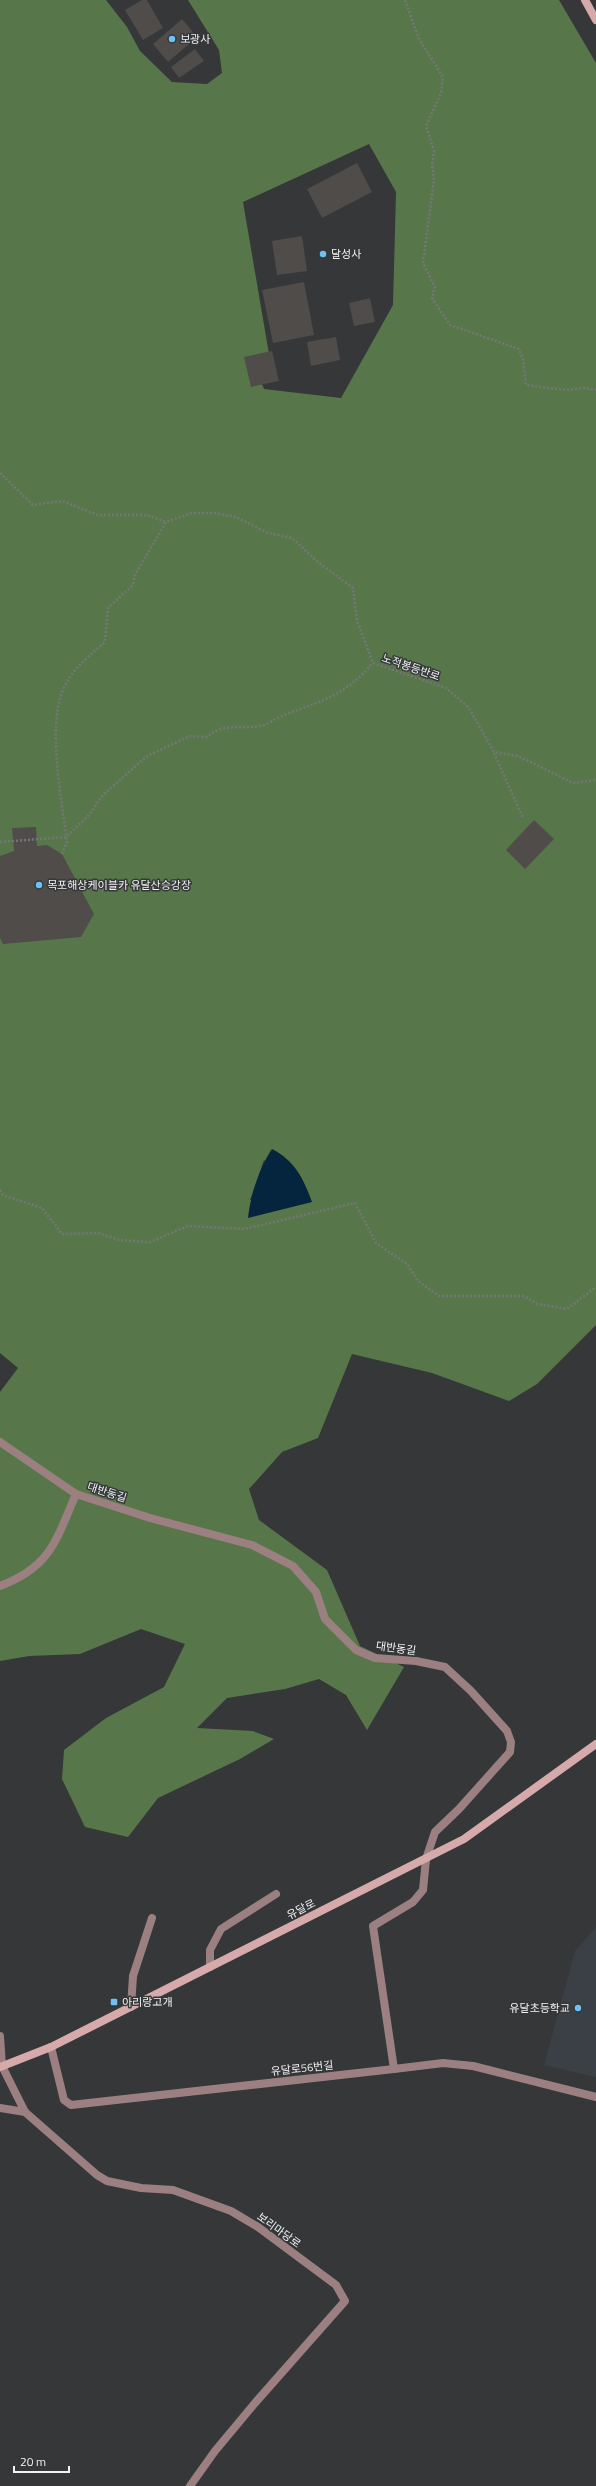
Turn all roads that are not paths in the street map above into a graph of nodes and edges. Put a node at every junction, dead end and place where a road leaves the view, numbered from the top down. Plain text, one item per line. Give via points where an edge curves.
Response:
1 (585, 0) edge
2 (596, 20) edge
3 (0, 1442) edge
4 (76, 1494) junction
5 (0, 1586) edge
6 (596, 1744) edge
7 (426, 1859) junction
8 (276, 1894) dead end
9 (152, 1918) dead end
10 (210, 1967) junction
11 (131, 2007) junction
12 (0, 2036) edge
13 (51, 2047) junction
14 (1, 2066) edge
15 (394, 2069) junction
16 (596, 2097) edge
17 (0, 2108) edge
18 (25, 2112) junction
19 (190, 2486) edge

1 - 2 street
3 - 4 street, 대반동길
4 - 5 street via 53,1547 37,1567
4 - 7 street, 대반동길 via 150,1518 252,1545 293,1566 316,1592 326,1619 356,1650 375,1658 416,1661 445,1668 471,1691 507,1731 511,1742 510,1752 435,1832
6 - 7 street, 유달로 via 464,1839
7 - 10 street, 유달로
7 - 15 street via 422,1890 413,1902 373,1926
8 - 10 street via 221,1929 210,1950
9 - 11 street via 133,1976
10 - 11 street, 유달로
11 - 13 street, 유달로
12 - 14 street
13 - 14 street, 유달로
13 - 15 street, 유달로56번길 via 64,2100 71,2105
14 - 18 street, 보리마당로
15 - 16 street, 유달로56번길 via 443,2064 467,2065
17 - 18 street
18 - 19 street, 보리마당로 via 80,2161 107,2181 141,2188 173,2190 231,2210 336,2285 345,2301 255,2403

